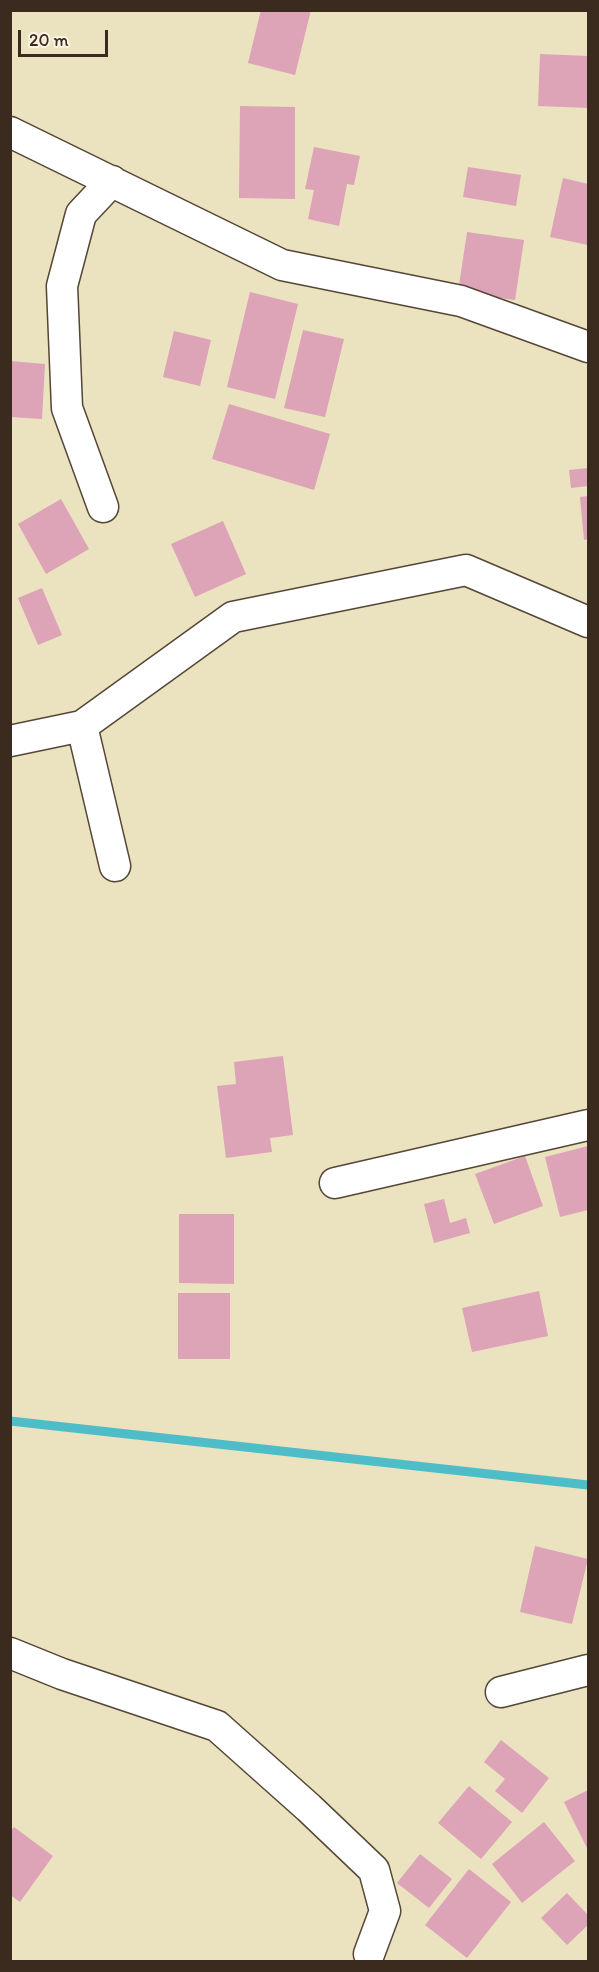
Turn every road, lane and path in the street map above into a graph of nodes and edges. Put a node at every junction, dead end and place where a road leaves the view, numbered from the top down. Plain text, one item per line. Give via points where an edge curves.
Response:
1 (10, 132) edge
2 (112, 181) junction
3 (588, 347) edge
4 (103, 507) dead end
5 (588, 622) edge
6 (82, 726) junction
7 (10, 741) edge
8 (115, 866) dead end
9 (588, 1125) edge
10 (335, 1183) dead end
11 (10, 1653) edge
12 (588, 1670) edge
13 (501, 1692) dead end
14 (367, 1959) edge

1 - 2 street
2 - 3 street via 282,266 461,301
2 - 4 street via 81,214 62,286 67,408
5 - 6 street via 466,570 245,614 233,617
6 - 7 street
6 - 8 street
9 - 10 street
11 - 14 street via 217,1726 374,1870 385,1911
12 - 13 street

